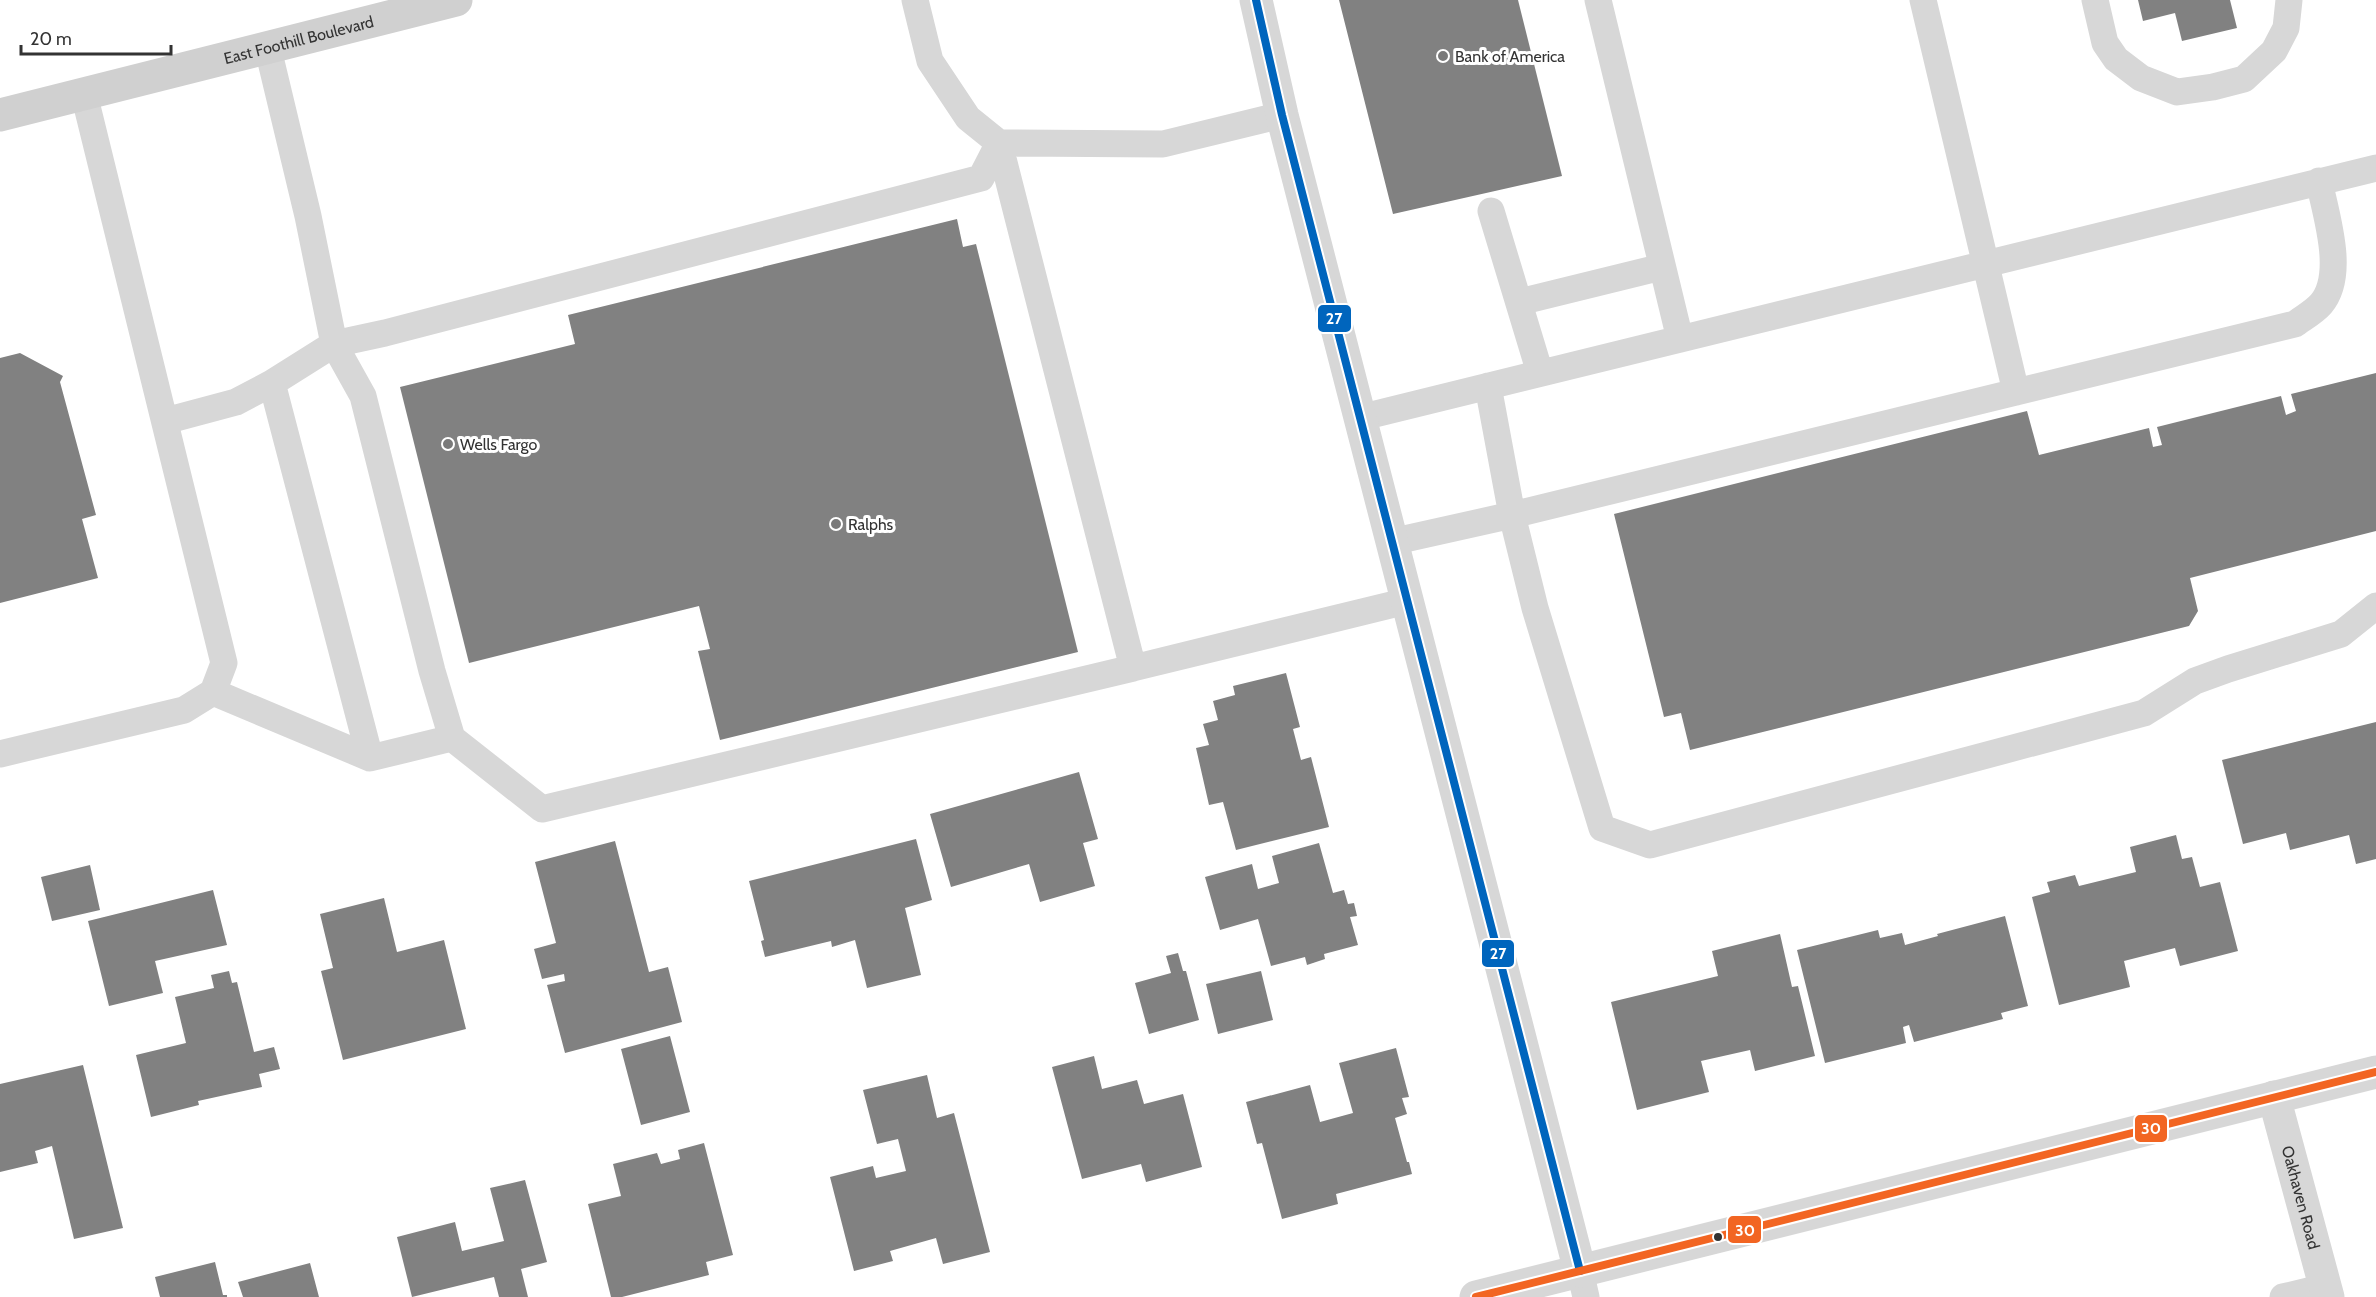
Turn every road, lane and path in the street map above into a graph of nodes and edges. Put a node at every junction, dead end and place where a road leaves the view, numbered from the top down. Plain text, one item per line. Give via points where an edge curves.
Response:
1 (456, 0) edge
2 (915, 0) edge
3 (1256, 0) edge
4 (1598, 0) edge
5 (1923, 0) edge
6 (2095, 0) edge
7 (2289, 0) edge
8 (268, 49) junction
9 (84, 94) junction
10 (0, 115) edge
11 (1282, 115) junction
12 (999, 143) junction
13 (2376, 168) edge
14 (2319, 181) junction
15 (1491, 211) dead end
16 (1985, 264) junction
17 (1662, 267) junction
18 (1519, 302) junction
19 (1680, 339) junction
20 (334, 344) junction
21 (1540, 373) junction
22 (272, 383) junction
23 (1488, 386) junction
24 (2016, 392) junction
25 (1359, 418) junction
26 (165, 421) junction
27 (1512, 515) junction
28 (1392, 542) junction
29 (1407, 601) junction
30 (2376, 606) edge
31 (1133, 668) junction
32 (213, 693) junction
33 (452, 738) junction
34 (0, 754) edge
35 (370, 758) junction
36 (2376, 1072) edge
37 (2274, 1097) junction
38 (1583, 1284) edge
39 (2327, 1292) edge
40 (1476, 1297) edge
41 (2283, 1297) edge

1 - 8 main road, East Foothill Boulevard
2 - 12 lane via 930,61 968,118
3 - 11 street
4 - 17 lane
5 - 16 lane
6 - 7 lane via 2105,43 2116,59 2141,78 2177,92 2244,79 2274,51 2286,28
8 - 9 main road, East Foothill Boulevard
8 - 20 lane
9 - 10 main road, East Foothill Boulevard
9 - 26 lane
11 - 12 lane via 1163,144
11 - 25 street
12 - 20 lane via 981,178
12 - 31 lane
13 - 14 lane
14 - 16 lane
14 - 24 lane via 2333,251 2332,282 2321,304 2295,324
15 - 18 lane
16 - 19 lane
16 - 24 lane
17 - 18 lane
17 - 19 lane
18 - 21 lane
19 - 21 lane
20 - 22 lane
20 - 33 lane via 363,396
21 - 23 lane
22 - 26 lane via 236,402
22 - 35 lane
23 - 25 lane
23 - 27 lane
24 - 27 lane
25 - 28 street
26 - 32 lane via 224,663
27 - 28 lane
27 - 30 lane via 1534,608 1602,828 1650,845 2144,713 2195,681 2341,634
28 - 29 street
29 - 31 lane
29 - 38 street
31 - 33 lane via 542,809
32 - 34 lane via 184,710
32 - 35 lane
33 - 35 lane
36 - 37 street
37 - 38 street
37 - 39 street, Oakhaven Road
38 - 40 street
39 - 41 lane

